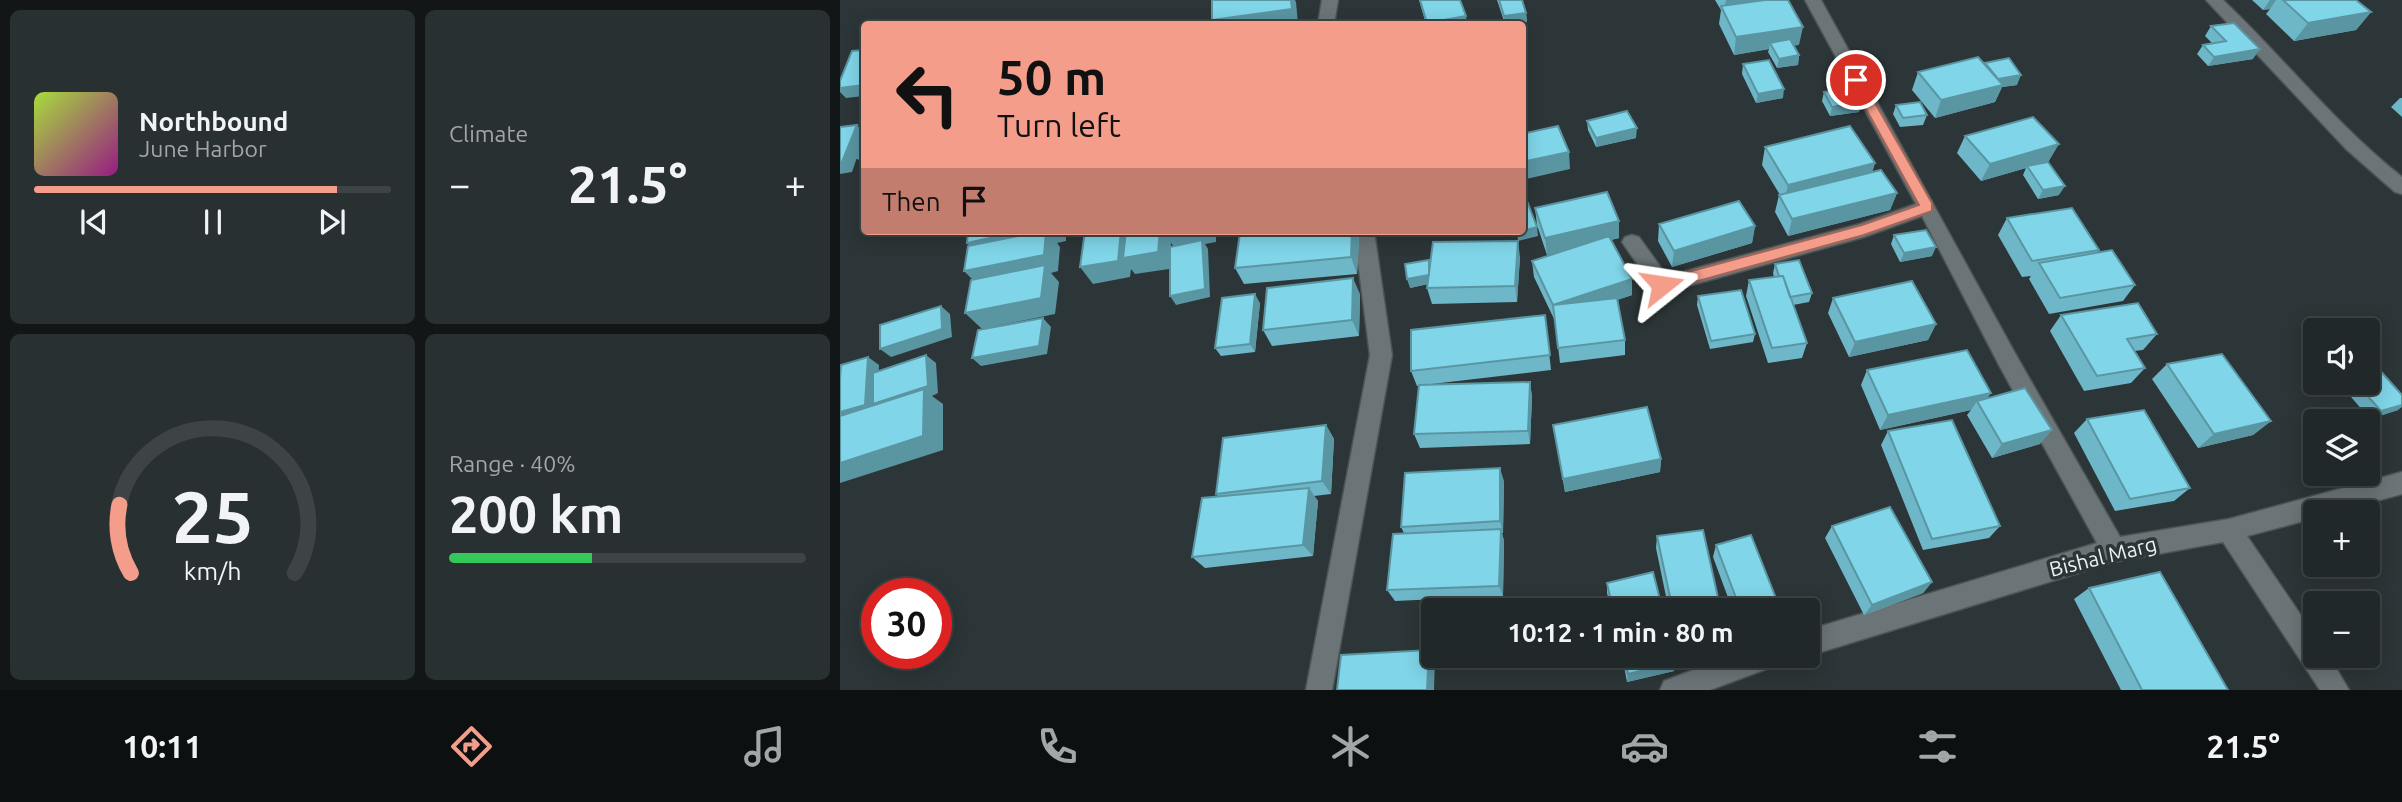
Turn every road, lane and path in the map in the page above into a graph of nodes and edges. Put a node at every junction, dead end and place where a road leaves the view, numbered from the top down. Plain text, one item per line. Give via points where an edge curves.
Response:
1 (1330, 0) edge
2 (1813, 0) edge
3 (2214, 0) edge
4 (1326, 21) edge
5 (2402, 187) edge
6 (1927, 207) junction
7 (1365, 235) edge
8 (1632, 242) dead end
9 (2402, 483) edge
10 (2229, 530) junction
11 (2114, 550) junction
12 (1820, 639) edge
13 (1734, 668) edge
14 (1319, 690) edge
15 (1673, 690) edge
16 (2336, 690) edge

1 - 4 street
2 - 6 street
3 - 5 street via 2375,167
6 - 8 street via 1864,230 1662,285
6 - 11 street
7 - 14 street via 1381,355
9 - 10 street, Bishal Marg
10 - 11 street, Bishal Marg
10 - 16 street
11 - 12 street, Bishal Marg
13 - 15 street

